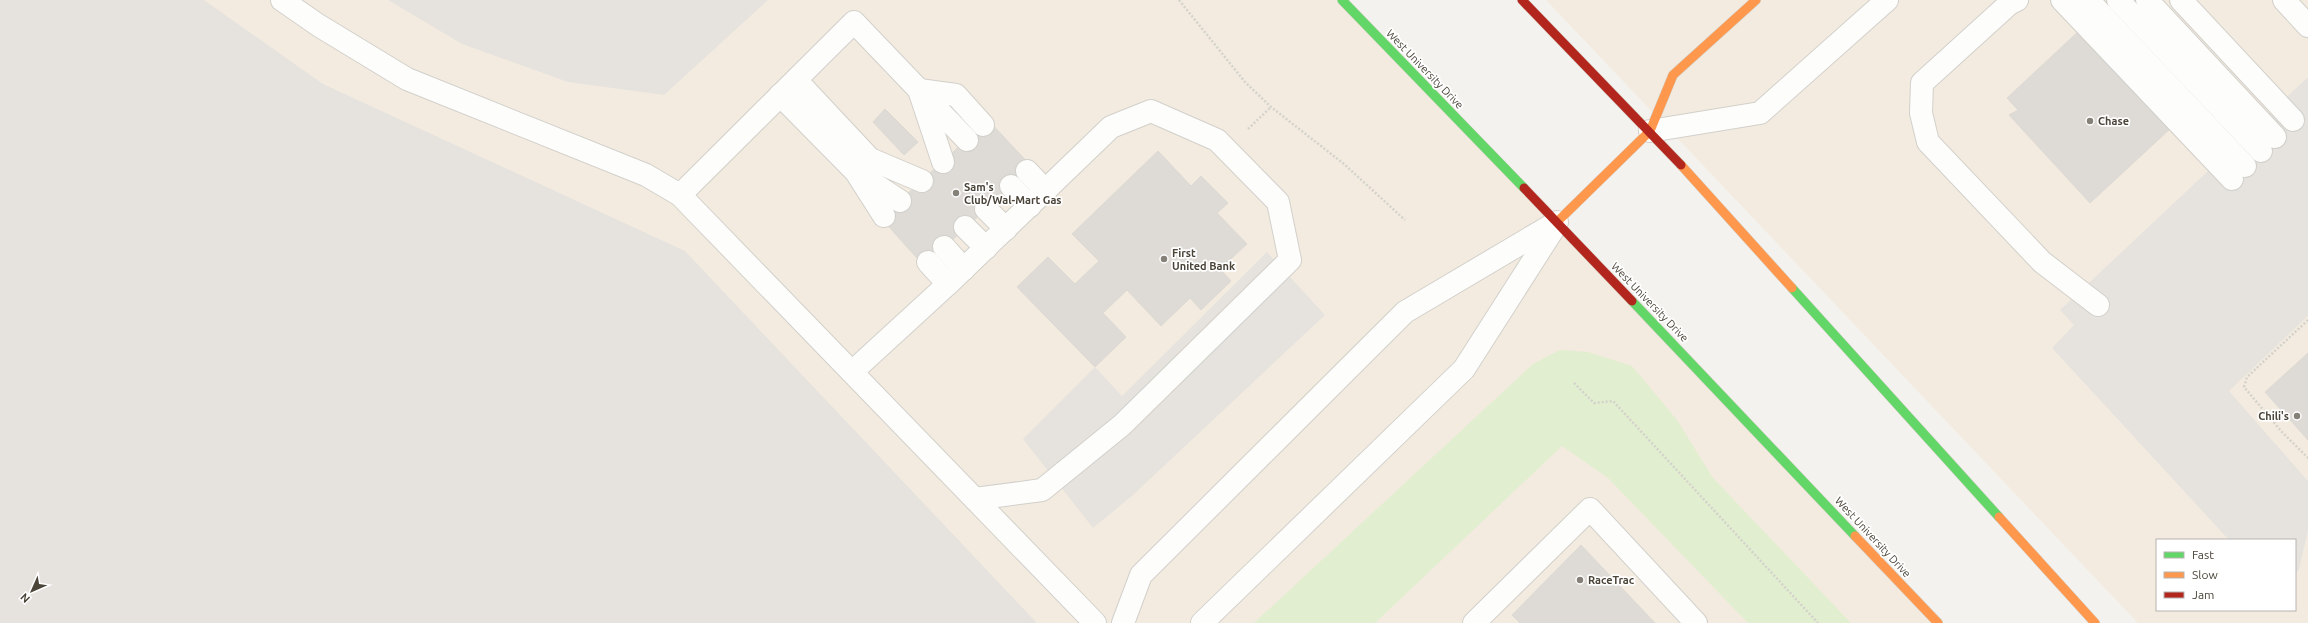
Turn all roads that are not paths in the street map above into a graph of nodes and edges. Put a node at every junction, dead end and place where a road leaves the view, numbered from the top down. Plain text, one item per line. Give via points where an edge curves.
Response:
1 (282, 0) edge
2 (1342, 0) edge
3 (1522, 0) edge
4 (1756, 0) edge
5 (1887, 0) edge
6 (2017, 0) edge
7 (2062, 0) edge
8 (2088, 0) edge
9 (2118, 0) edge
10 (2147, 0) edge
11 (2181, 0) edge
12 (2284, 0) edge
13 (2308, 26) edge
14 (796, 80) junction
15 (919, 90) junction
16 (780, 95) junction
17 (2294, 120) dead end
18 (983, 125) dead end
19 (1650, 131) junction
20 (967, 140) dead end
21 (943, 162) dead end
22 (863, 165) junction
23 (1027, 171) dead end
24 (922, 181) dead end
25 (1011, 186) dead end
26 (1046, 191) junction
27 (680, 196) junction
28 (900, 201) dead end
29 (1030, 206) junction
30 (986, 209) dead end
31 (884, 216) dead end
32 (1557, 222) junction
33 (965, 228) dead end
34 (1006, 229) junction
35 (944, 247) dead end
36 (986, 248) junction
37 (928, 262) dead end
38 (964, 269) junction
39 (948, 284) junction
40 (2098, 305) dead end
41 (852, 372) junction
42 (975, 499) junction
43 (1095, 623) edge
44 (1123, 623) edge
45 (1202, 623) edge
46 (1474, 623) edge
47 (1696, 623) edge
48 (1938, 623) edge
49 (2095, 623) edge

1 - 27 street via 407,79 646,175
2 - 32 main road, West University Drive
3 - 19 main road
4 - 19 main road via 1673,75
5 - 19 street via 1760,113
6 - 40 street via 2009,4 1922,83 1921,113 1928,142 2042,262
7 - 8 street via 2238,173
9 - 10 street via 2268,144
11 - 17 street
12 - 13 street
14 - 15 street via 854,22
14 - 16 street
14 - 22 street
15 - 18 street via 956,96
15 - 20 street
15 - 21 street
16 - 22 street
16 - 27 street
19 - 32 main road
19 - 49 main road
22 - 24 street
22 - 28 street
22 - 31 street
23 - 26 street
25 - 29 street
26 - 29 street
26 - 42 street via 1111,127 1151,111 1217,140 1278,202 1290,260 1122,425 1042,490
27 - 41 street
29 - 34 street
30 - 34 street
32 - 44 street via 1405,312 1141,575
32 - 45 street via 1464,368
32 - 48 main road, West University Drive
33 - 36 street
34 - 36 street
35 - 38 street
36 - 38 street
37 - 39 street
38 - 39 street
39 - 41 street
41 - 42 street
42 - 43 street
46 - 47 street via 1590,509

